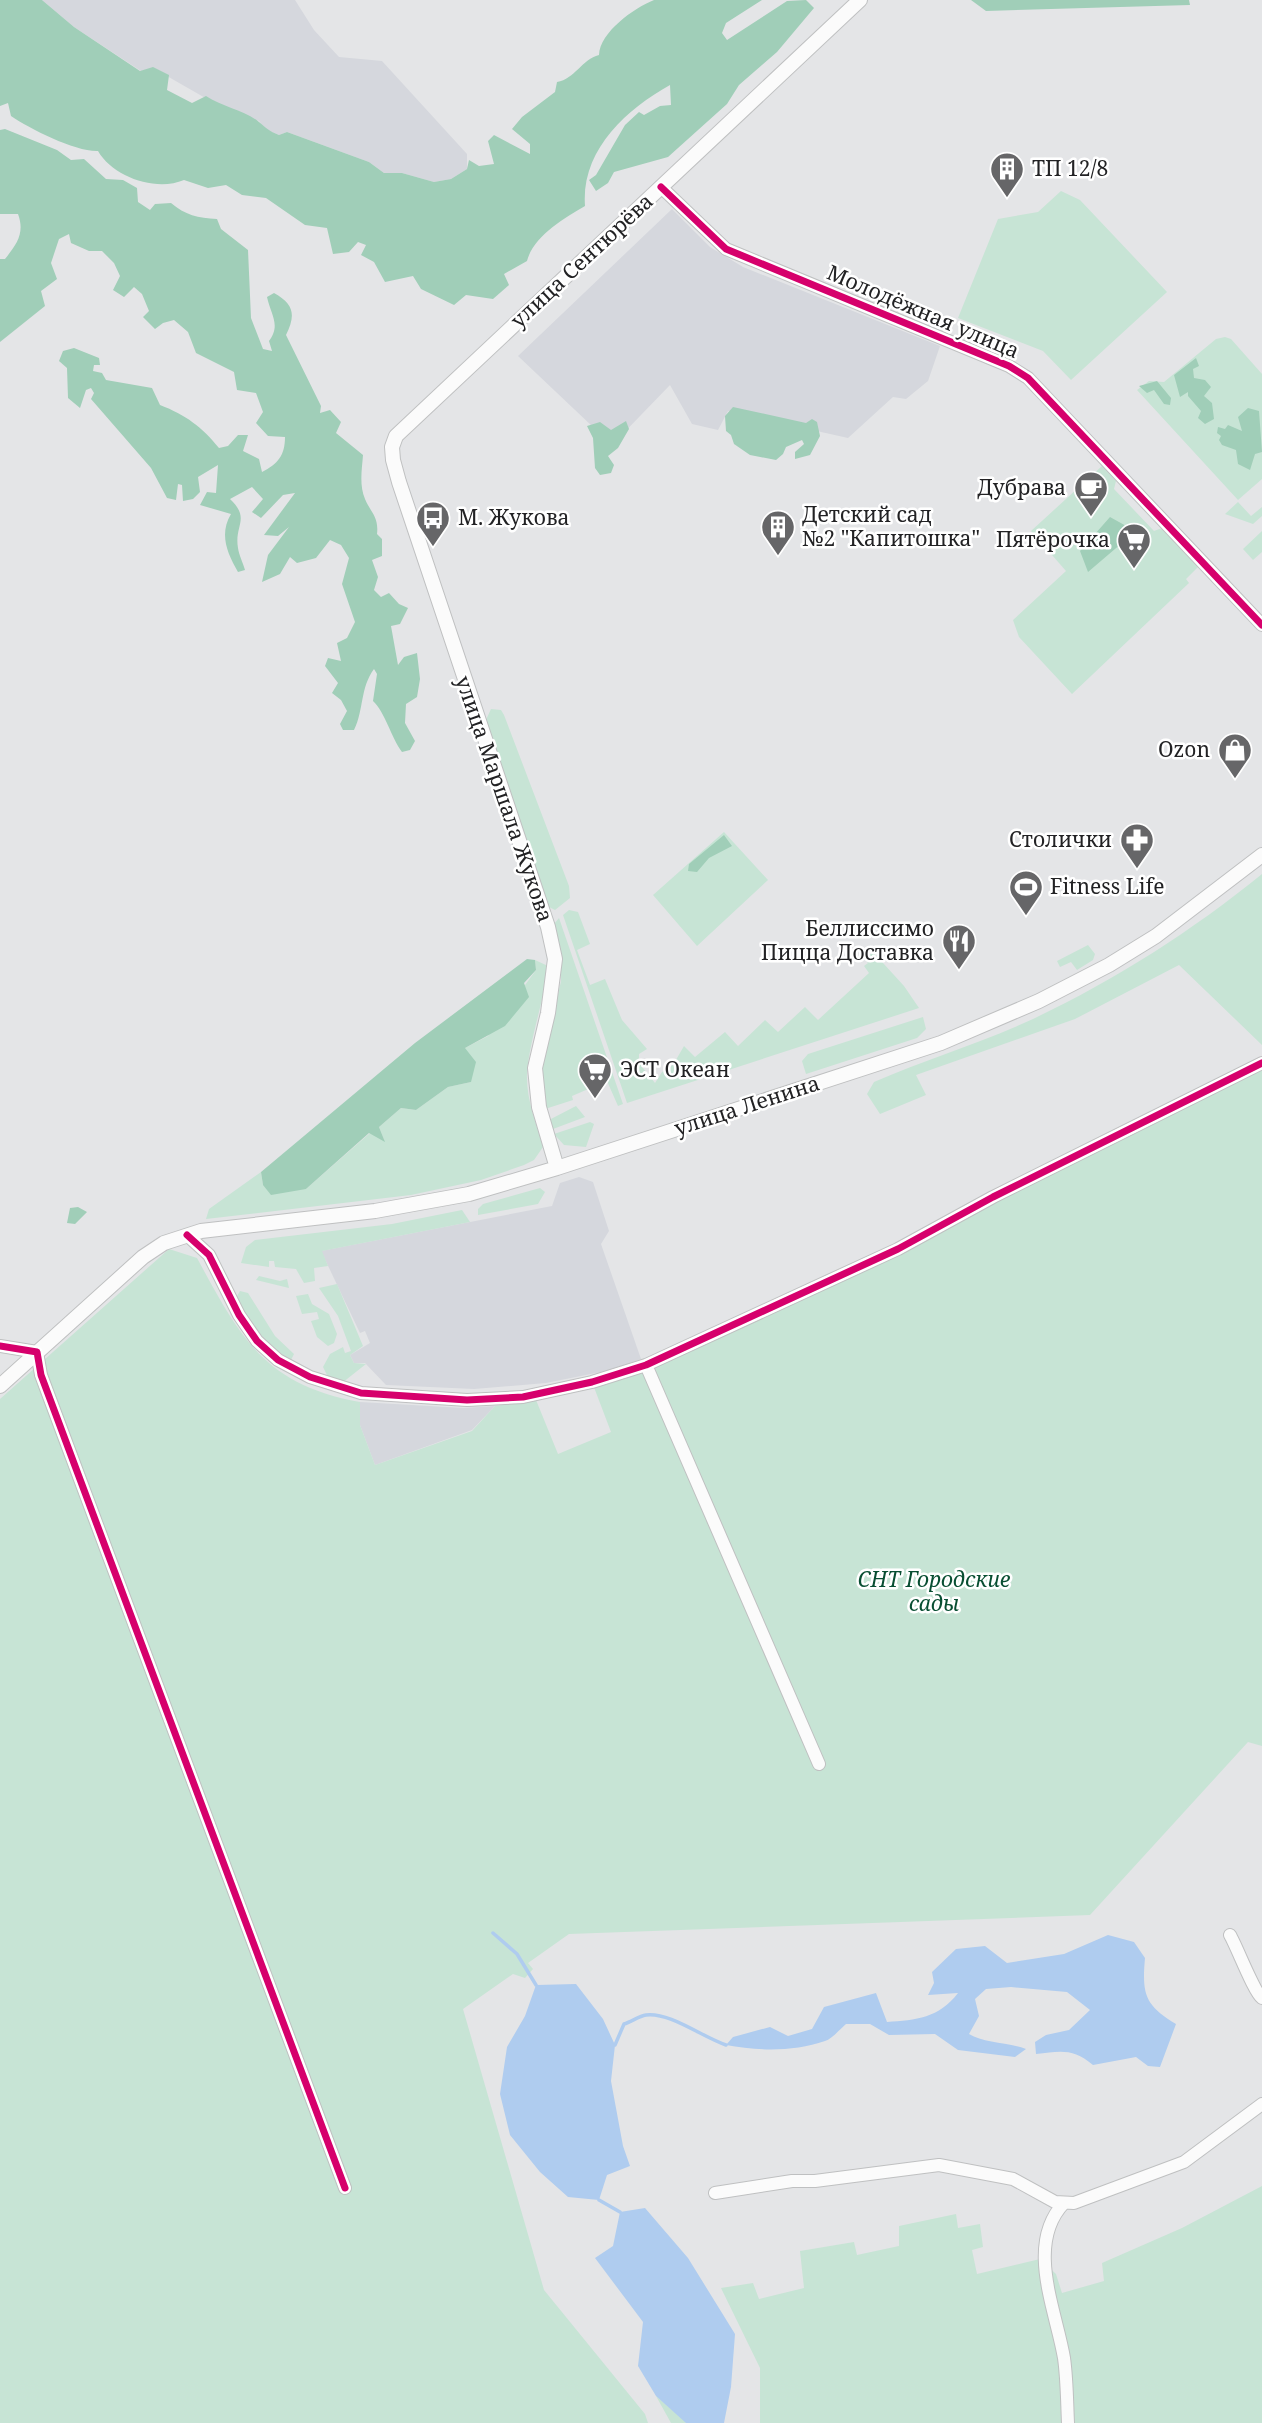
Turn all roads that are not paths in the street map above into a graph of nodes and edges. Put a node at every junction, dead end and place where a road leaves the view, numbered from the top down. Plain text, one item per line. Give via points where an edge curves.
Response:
1 (860, 0) edge
2 (661, 187) junction
3 (396, 436) joint
4 (1262, 625) edge
5 (1262, 855) edge
6 (1262, 1063) edge
7 (557, 1168) junction
8 (187, 1235) junction
9 (0, 1346) edge
10 (37, 1352) junction
11 (646, 1366) junction
12 (0, 1386) edge
13 (819, 1764) dead end
14 (1230, 1935) dead end
15 (1262, 1998) edge
16 (1262, 2104) edge
17 (345, 2188) dead end
18 (715, 2193) dead end
19 (1064, 2203) junction
20 (1068, 2423) edge

1 - 2 main road, улица Сентюрёва
2 - 3 main road, улица Сентюрёва
2 - 4 street, Молодёжная улица via 726,248 1009,366 1028,379
3 - 7 main road, улица Маршала Жукова via 392,447 399,482 547,922 555,958 535,1068 539,1107
5 - 7 main road, улица Ленина via 1156,936 1039,1001 941,1043
6 - 11 street via 898,1249
7 - 8 main road, улица Ленина via 443,1200
8 - 10 main road, улица Ленина via 143,1257
8 - 11 street via 209,1255 257,1342 278,1360 341,1389 427,1399 523,1397
9 - 10 street
10 - 12 main road, улица Ленина
10 - 17 street via 41,1375
11 - 13 street
14 - 15 street via 1256,1994
16 - 19 street via 1184,2162
18 - 19 street via 939,2165 1013,2179
19 - 20 street via 1050,2223 1046,2254 1051,2312 1064,2358

